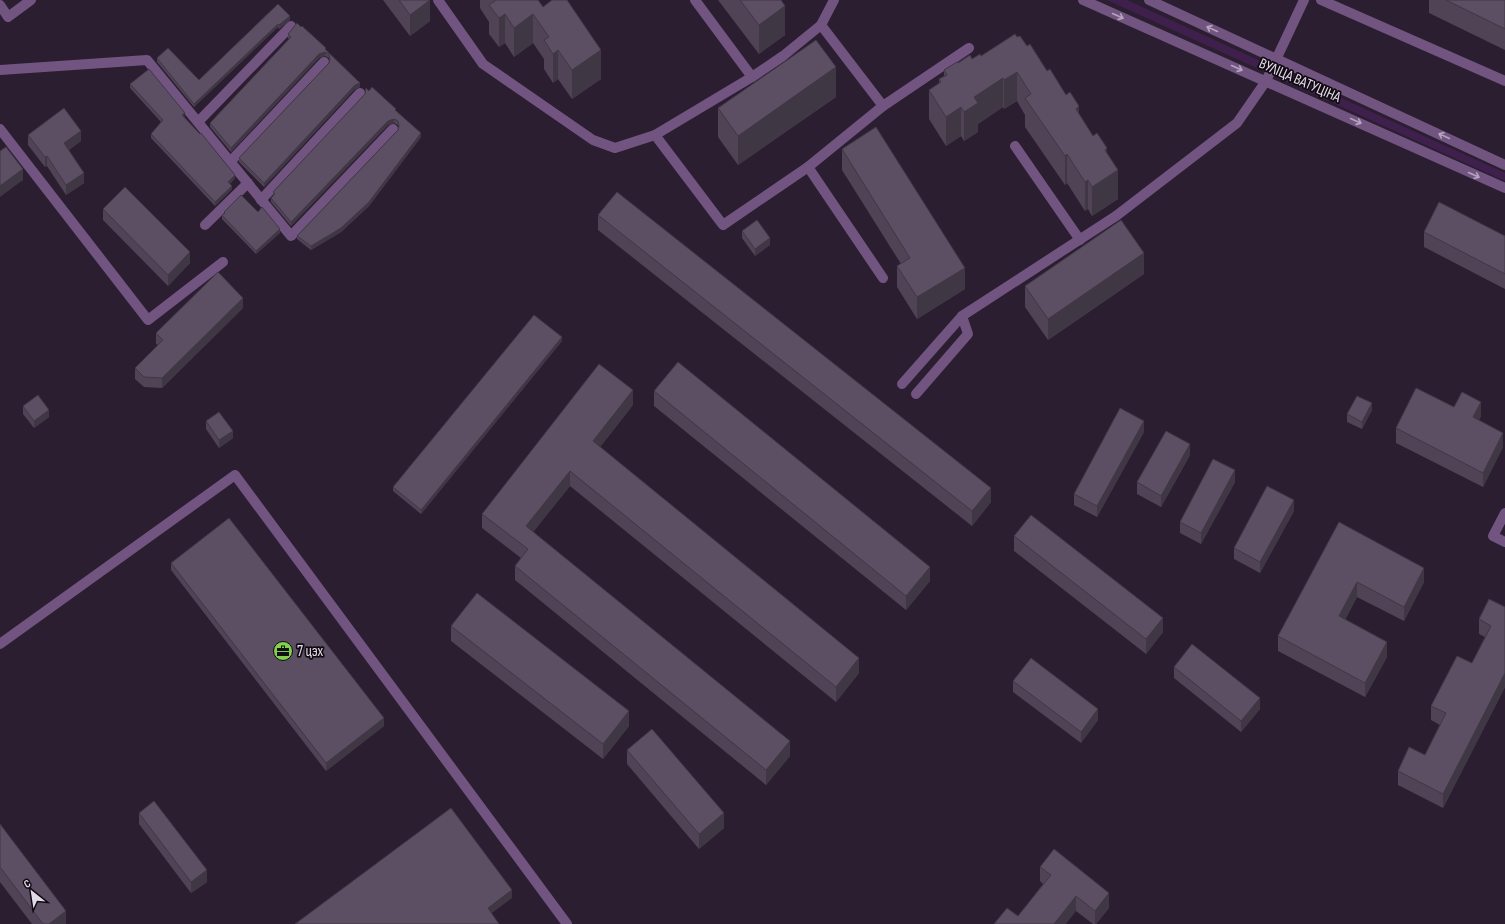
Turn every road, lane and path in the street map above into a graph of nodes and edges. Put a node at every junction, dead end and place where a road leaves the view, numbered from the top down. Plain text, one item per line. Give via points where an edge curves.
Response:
1 (31, 0) edge
2 (438, 0) edge
3 (696, 0) edge
4 (834, 0) edge
5 (1083, 0) edge
6 (1149, 0) edge
7 (1304, 0) edge
8 (1321, 0) edge
9 (0, 5) edge
10 (821, 25) junction
11 (291, 26) dead end
12 (970, 48) dead end
13 (1276, 58) junction
14 (324, 62) dead end
15 (0, 70) edge
16 (752, 77) junction
17 (1266, 81) junction
18 (1505, 81) edge
19 (360, 93) dead end
20 (883, 106) junction
21 (198, 122) junction
22 (0, 129) edge
23 (393, 129) dead end
24 (655, 134) junction
25 (1015, 146) dead end
26 (230, 162) junction
27 (1504, 163) edge
28 (808, 167) junction
29 (248, 183) junction
30 (1505, 188) edge
31 (262, 200) junction
32 (205, 225) dead end
33 (1080, 240) junction
34 (223, 262) dead end
35 (883, 278) dead end
36 (962, 316) junction
37 (902, 384) dead end
38 (916, 394) dead end
39 (1505, 513) edge
40 (1505, 542) edge
41 (0, 644) edge
42 (567, 924) edge

1 - 9 street via 8,17
2 - 24 street via 483,64 593,140 615,148
3 - 16 street
4 - 10 street
5 -> 17 street, ВУЛІЦА ВАТУЦІНА
13 -> 6 street, ВУЛІЦА ВАТУЦІНА
7 - 13 street
8 - 18 street
10 - 16 street
10 - 20 street
11 - 21 street
12 - 20 street
13 - 17 street
27 -> 13 street, ВУЛІЦА ВАТУЦІНА
14 - 26 street
15 - 21 street via 146,60
16 - 24 street
17 -> 30 street, ВУЛІЦА ВАТУЦІНА
17 - 33 street via 1237,123 1116,216
19 - 31 street
20 - 28 street
21 - 26 street
22 - 34 street via 148,320
23 - 31 street via 291,236
24 - 28 street via 723,225
25 - 33 street
26 - 29 street
28 - 35 street
29 - 31 street
29 - 32 street
33 - 36 street
36 - 37 street
36 - 38 street via 968,334
39 - 40 street via 1492,536
41 - 42 street via 235,475

